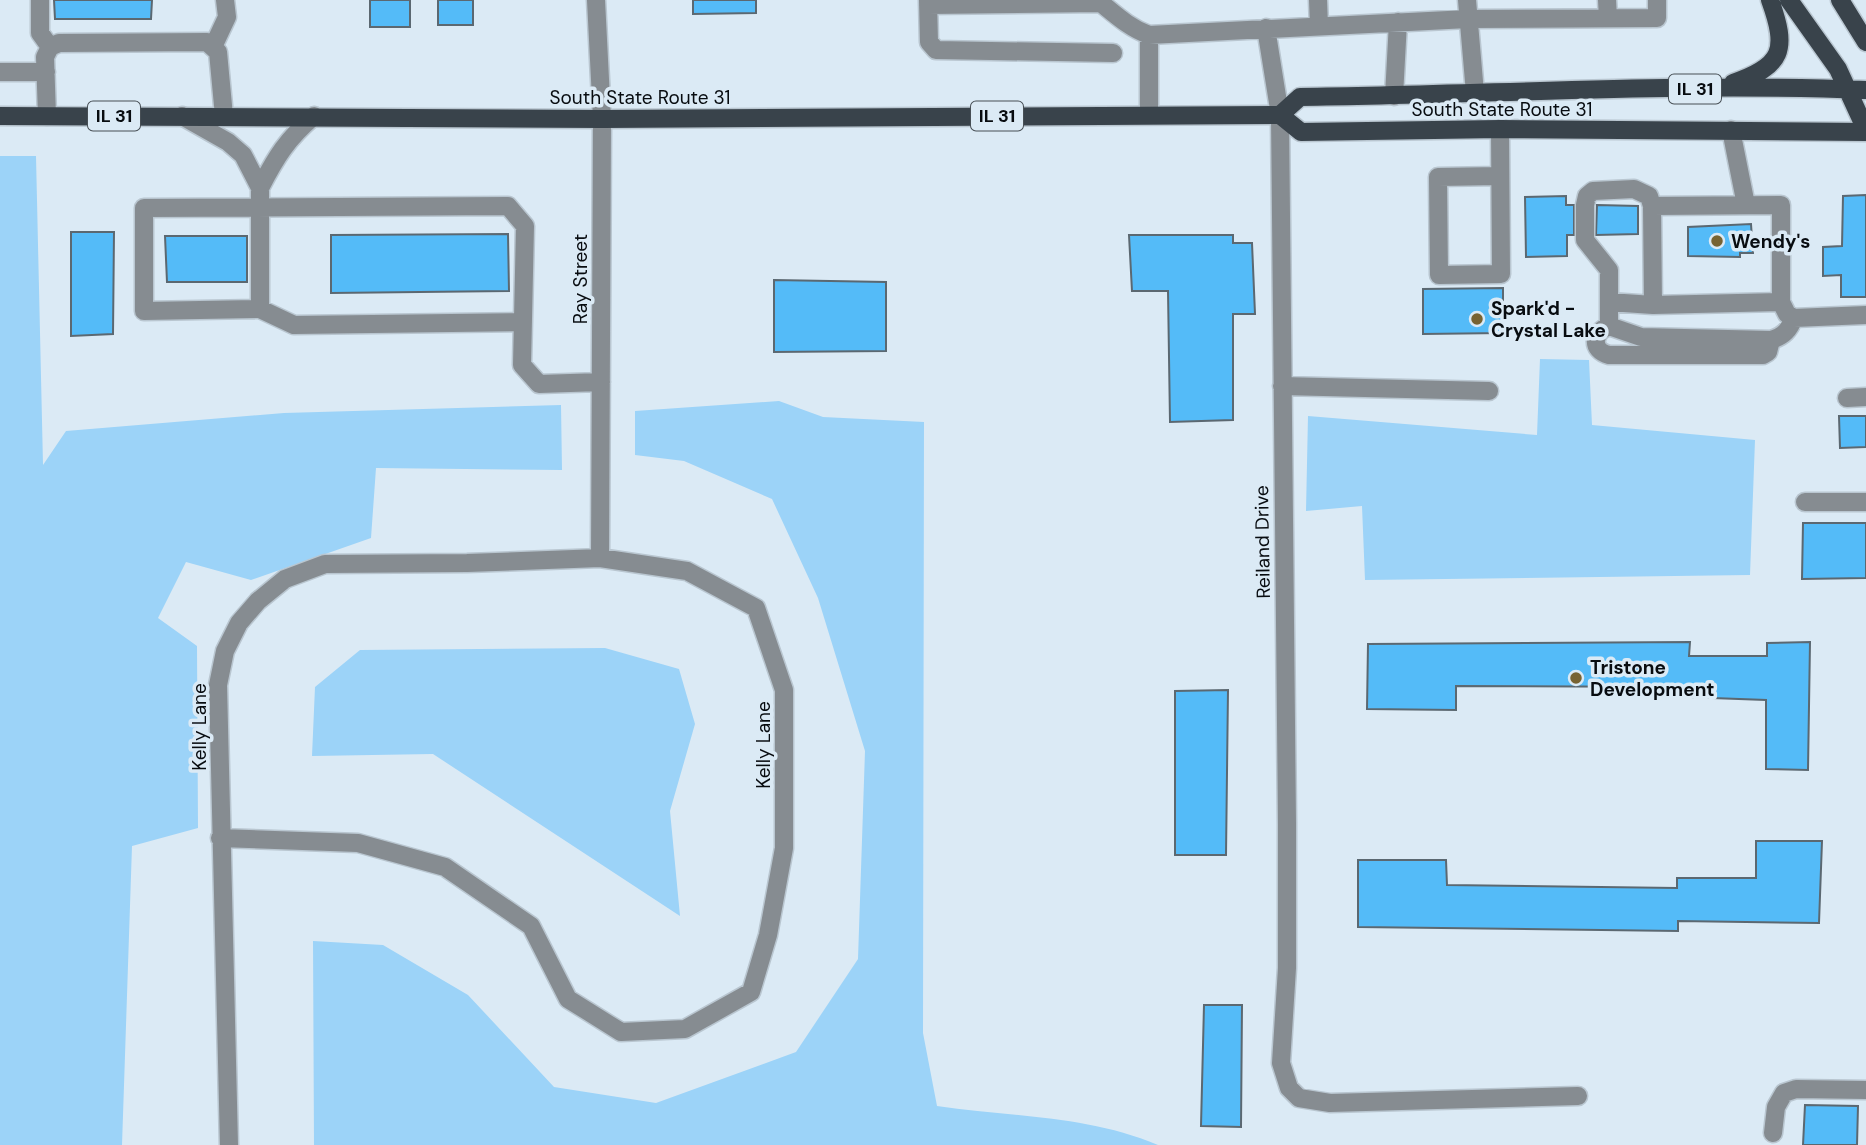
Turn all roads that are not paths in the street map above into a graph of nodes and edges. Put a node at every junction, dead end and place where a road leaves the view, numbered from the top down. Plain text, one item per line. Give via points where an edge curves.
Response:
1 (40, 0) edge
2 (225, 0) edge
3 (596, 0) edge
4 (1318, 0) edge
5 (1467, 0) edge
6 (1608, 0) edge
7 (1657, 0) edge
8 (1770, 0) edge
9 (1789, 0) edge
10 (1840, 0) edge
11 (928, 2) edge
12 (969, 2) edge
13 (1014, 2) edge
14 (1054, 2) edge
15 (1101, 2) edge
16 (1608, 18) junction
17 (1468, 19) junction
18 (1398, 22) junction
19 (1318, 26) junction
20 (1266, 29) junction
21 (1149, 35) junction
22 (1866, 42) edge
23 (50, 47) junction
24 (213, 47) junction
25 (1113, 53) dead end
26 (0, 72) edge
27 (46, 72) junction
28 (1704, 89) junction
29 (1857, 89) edge
30 (1475, 93) junction
31 (1394, 96) junction
32 (1149, 115) junction
33 (1280, 115) junction
34 (0, 116) edge
35 (47, 116) junction
36 (182, 116) junction
37 (225, 116) junction
38 (314, 116) junction
39 (602, 119) junction
40 (1500, 129) junction
41 (1731, 131) junction
42 (1866, 131) edge
43 (1499, 176) junction
44 (260, 188) junction
45 (1746, 205) junction
46 (1652, 206) junction
47 (260, 207) junction
48 (1609, 302) junction
49 (1781, 302) junction
50 (1653, 305) junction
51 (260, 309) junction
52 (1866, 315) edge
53 (1794, 318) junction
54 (523, 322) junction
55 (1609, 326) junction
56 (1771, 340) junction
57 (601, 382) junction
58 (1282, 386) junction
59 (1489, 391) dead end
60 (1866, 397) edge
61 (1847, 398) dead end
62 (1805, 502) dead end
63 (1866, 502) edge
64 (600, 558) junction
65 (220, 838) junction
66 (1866, 1090) edge
67 (1578, 1097) dead end
68 (1773, 1133) dead end
69 (229, 1145) edge

1 - 23 street via 40,33
2 - 24 street via 227,17
3 - 39 street, Ray Street
4 - 19 street
5 - 17 street
6 - 16 street
7 - 16 street via 1657,18
8 - 28 main road via 1779,28 1779,55 1770,67 1753,76
9 - 29 main road
10 - 22 main road
11 - 12 street
11 - 25 street via 929,42 936,50
12 - 13 street
13 - 14 street
14 - 15 street
15 - 21 street via 1134,29
16 - 17 street
17 - 18 street
17 - 30 street
18 - 19 street
18 - 31 street
19 - 20 street
20 - 21 street
20 - 33 street, Reiland Drive
21 - 32 street
23 - 24 street via 59,43 207,43
23 - 27 street
24 - 37 street via 222,71
26 - 27 street
27 - 35 street
28 - 29 main road, IL 31
28 - 30 main road, South State Route 31 / IL 31
29 - 42 main road
30 - 31 main road, South State Route 31 / IL 31
31 - 33 main road, South State Route 31 / IL 31 via 1300,97
32 - 33 main road, South State Route 31 / IL 31
32 - 39 main road, South State Route 31 / IL 31
33 - 40 main road, South State Route 31 / IL 31 via 1301,132
33 - 58 street, Reiland Drive
34 - 35 main road, South State Route 31 / IL 31
35 - 36 main road, South State Route 31 / IL 31
36 - 37 main road, South State Route 31 / IL 31
36 - 44 street via 243,155
37 - 38 main road, South State Route 31 / IL 31
38 - 39 main road, South State Route 31 / IL 31
38 - 44 street via 291,136
39 - 57 street, Ray Street
40 - 41 main road, South State Route 31 / IL 31
40 - 43 street
41 - 42 main road, IL 31
41 - 45 street
43 - 43 street via 1501,274 1439,275 1438,177
44 - 47 street
45 - 46 street
45 - 49 street via 1781,205
46 - 48 street via 1649,196 1634,189 1593,191 1587,196 1585,240 1609,270
46 - 50 street
47 - 51 street
47 - 51 street via 144,208 144,311
47 - 54 street via 508,206 525,226
48 - 50 street
48 - 55 street
49 - 50 street
49 - 53 street
51 - 54 street via 294,325
52 - 53 street
53 - 56 street via 1789,330
54 - 57 street via 522,365 539,384
55 - 56 street via 1641,337
55 - 56 street via 1594,339 1601,353 1609,355 1762,355 1768,352
57 - 64 street, Ray Street
58 - 59 street
58 - 67 street, Reiland Drive via 1287,968 1281,1063 1290,1088 1299,1098 1330,1103
60 - 61 street
62 - 63 street
64 - 65 street, Kelly Lane via 325,564 285,579 239,623 225,651 218,685
64 - 65 street, Kelly Lane via 687,571 756,608 784,690 784,848 768,935 751,992 685,1029 621,1032 568,999 531,926 445,867 358,843
65 - 69 street, Kelly Lane
66 - 68 street via 1796,1089 1784,1093 1776,1107

